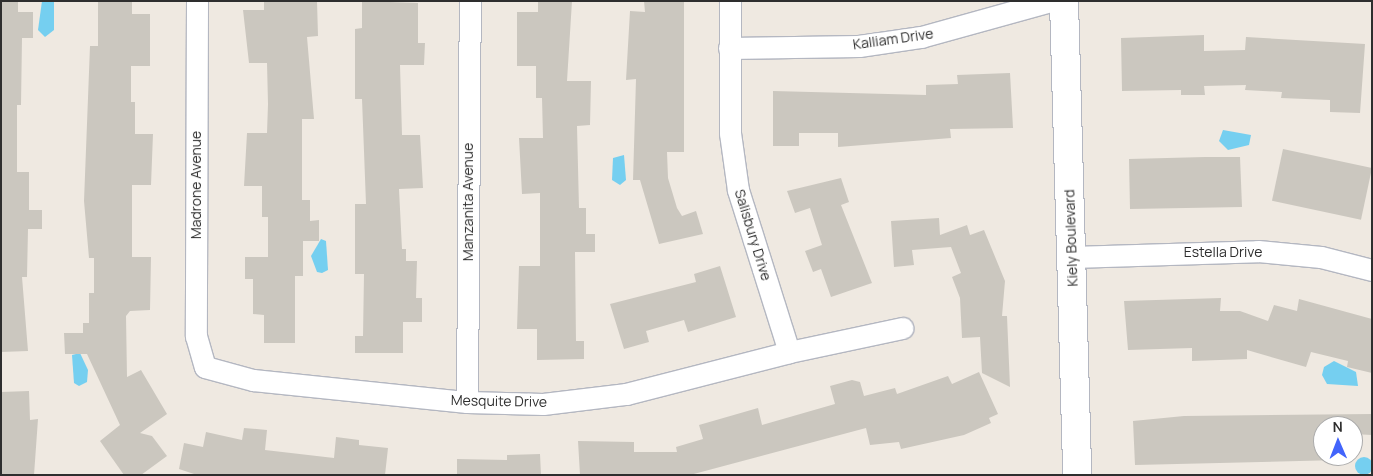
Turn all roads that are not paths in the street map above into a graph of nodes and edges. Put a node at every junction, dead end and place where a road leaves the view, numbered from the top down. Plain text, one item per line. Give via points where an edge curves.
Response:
1 (197, 1) edge
2 (470, 1) edge
3 (730, 1) edge
4 (1051, 1) edge
5 (1064, 1) edge
6 (729, 48) junction
7 (1072, 257) junction
8 (1372, 270) edge
9 (902, 328) dead end
10 (789, 352) junction
11 (205, 367) joint
12 (467, 402) junction
13 (1078, 475) edge

1 - 11 street, Madrone Avenue via 196,336
2 - 12 street, Manzanita Avenue
3 - 6 street, Salisbury Drive
4 - 6 street, Kalliam Drive via 886,42
5 - 7 main road, Kiely Boulevard
6 - 10 street, Salisbury Drive via 730,133 738,190
7 - 8 street, Estella Drive via 1258,251 1321,257
7 - 13 main road, Kiely Boulevard
9 - 10 street
10 - 12 street, Mesquite Drive via 626,394 544,404
11 - 12 street, Mesquite Drive via 252,380

